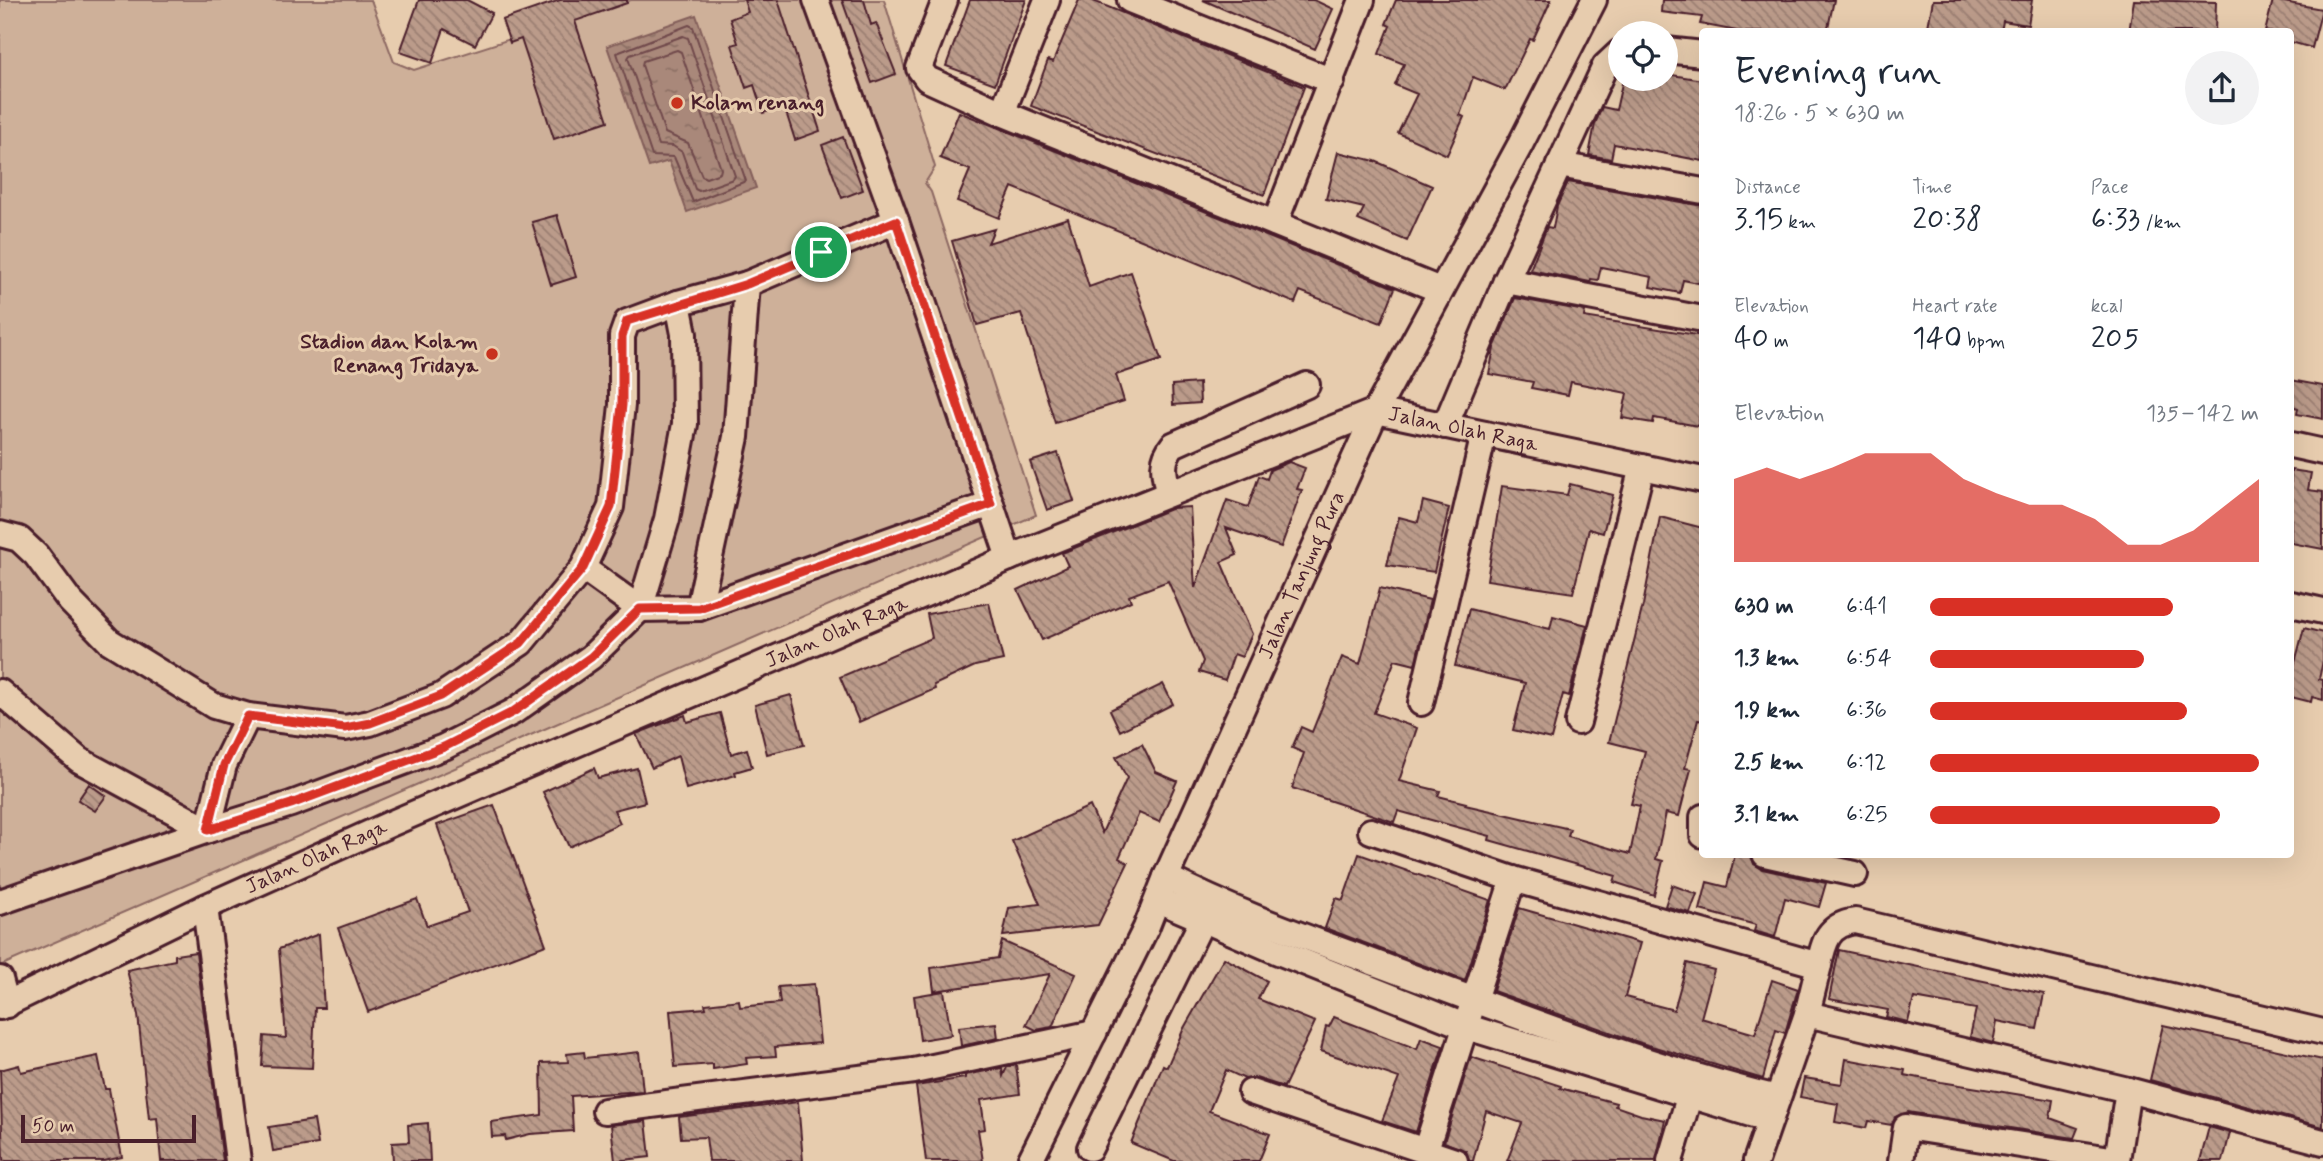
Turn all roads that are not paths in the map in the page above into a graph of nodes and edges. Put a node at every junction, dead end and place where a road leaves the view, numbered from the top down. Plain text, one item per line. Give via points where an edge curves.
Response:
1 (816, 0) edge
2 (945, 0) edge
3 (1047, 0) edge
4 (1130, 0) edge
5 (1362, 0) edge
6 (1594, 0) edge
7 (1678, 51) edge
8 (1699, 54) edge
9 (1608, 63) edge
10 (1332, 81) junction
11 (1002, 113) junction
12 (1559, 165) junction
13 (1699, 190) edge
14 (896, 221) junction
15 (1275, 223) junction
16 (1506, 281) junction
17 (747, 284) junction
18 (1440, 290) junction
19 (678, 303) junction
20 (1699, 318) edge
21 (1307, 385) dead end
22 (1376, 411) junction
23 (1446, 426) junction
24 (1484, 434) junction
25 (2294, 446) edge
26 (2323, 452) edge
27 (1642, 467) junction
28 (1699, 479) edge
29 (1168, 492) junction
30 (991, 504) junction
31 (0, 534) edge
32 (1009, 558) junction
33 (583, 568) junction
34 (2294, 605) edge
35 (699, 608) junction
36 (640, 609) junction
37 (2323, 611) edge
38 (0, 692) edge
39 (1421, 703) dead end
40 (248, 716) junction
41 (1578, 722) dead end
42 (208, 830) junction
43 (1371, 831) dead end
44 (1783, 858) edge
45 (1855, 874) dead end
46 (1514, 879) junction
47 (1162, 889) junction
48 (0, 902) edge
49 (205, 907) junction
50 (1207, 910) junction
51 (1819, 965) junction
52 (0, 979) edge
53 (1473, 999) junction
54 (4, 1006) edge
55 (1807, 1014) junction
56 (1467, 1027) junction
57 (2323, 1032) edge
58 (1094, 1033) junction
59 (2128, 1090) junction
60 (1251, 1092) dead end
61 (1690, 1094) junction
62 (1773, 1109) junction
63 (605, 1111) dead end
64 (2323, 1142) edge
65 (1090, 1148) dead end
66 (1425, 1152) junction
67 (238, 1161) edge
68 (1030, 1161) edge
69 (1455, 1161) edge
70 (1670, 1161) edge
71 (1756, 1161) edge
72 (1901, 1161) edge
73 (2117, 1161) edge

1 - 14 street
2 - 11 street via 919,68 922,75
3 - 11 street
4 - 10 street
5 - 10 street
6 - 18 street, Jalan Tanjung Pura
7 - 8 street
9 - 12 street
10 - 15 street
11 - 15 street
12 - 13 street
12 - 16 street
14 - 17 street
14 - 30 street
15 - 18 street
16 - 20 street
16 - 23 street
17 - 19 street
17 - 35 street via 736,437
18 - 22 street, Jalan Tanjung Pura
19 - 33 street via 627,321 622,336 622,405 611,507
19 - 36 street via 684,334 685,424 667,519
21 - 29 street via 1173,446 1163,467
22 - 23 street, Jalan Olah Raga
22 - 29 street, Jalan Olah Raga
22 - 47 street, Jalan Tanjung Pura
23 - 24 street, Jalan Olah Raga
24 - 27 street, Jalan Olah Raga
24 - 39 street
25 - 26 street
27 - 28 street, Jalan Olah Raga
27 - 41 street
29 - 32 street, Jalan Olah Raga
30 - 32 street
30 - 35 street
31 - 40 street via 19,539 36,555 70,601 109,641 214,706
32 - 49 street, Jalan Olah Raga
33 - 36 street
33 - 40 street via 521,643 441,696 345,728
34 - 37 street
35 - 36 street
36 - 42 street via 591,657 513,712 444,747
38 - 42 street via 79,760
40 - 42 street via 224,765
42 - 48 street
43 - 46 street
44 - 45 street
46 - 51 street
46 - 53 street
47 - 50 street
47 - 58 street, Jalan Tanjung Pura
49 - 54 street, Jalan Olah Raga
49 - 67 street
50 - 53 street
50 - 56 street
50 - 65 street
51 - 55 street
51 - 57 street via 1829,933 1855,921
52 - 54 street
53 - 56 street
53 - 62 street
55 - 59 street
55 - 62 street
56 - 61 street
56 - 66 street
58 - 63 street via 914,1071
58 - 68 street, Jalan Tanjung Pura
59 - 64 street
59 - 73 street
60 - 66 street
61 - 62 street
61 - 70 street
62 - 71 street
66 - 69 street
72 - 73 street via 1906,1127

